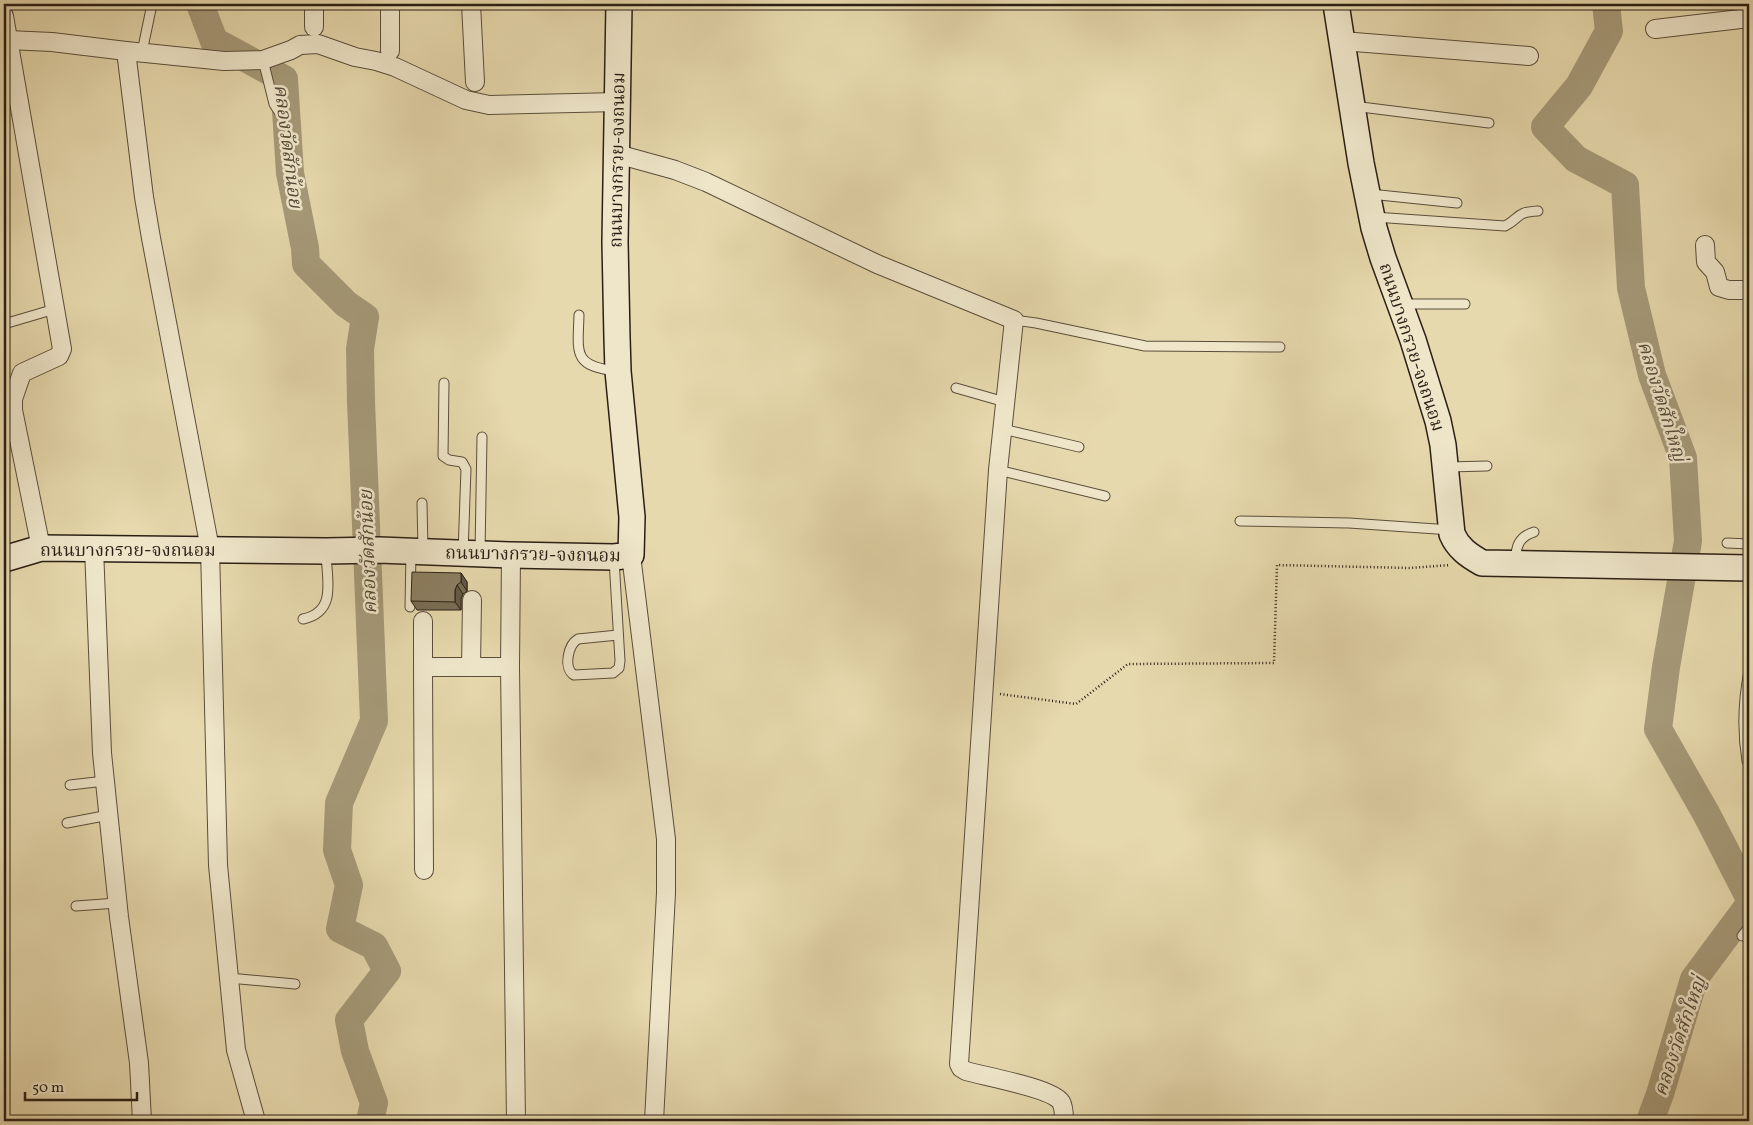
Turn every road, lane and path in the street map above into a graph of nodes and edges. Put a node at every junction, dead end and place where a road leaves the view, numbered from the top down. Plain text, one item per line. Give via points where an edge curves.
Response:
1 (314, 4) edge
2 (390, 4) edge
3 (471, 4) edge
4 (619, 4) edge
5 (1336, 4) edge
6 (151, 9) dead end
7 (4, 16) edge
8 (1749, 18) edge
9 (314, 26) dead end
10 (1655, 29) dead end
11 (1342, 41) junction
12 (7, 45) edge
13 (390, 51) dead end
14 (134, 52) junction
15 (1529, 56) dead end
16 (263, 60) junction
17 (475, 82) dead end
18 (618, 102) junction
19 (1353, 106) junction
20 (282, 115) dead end
21 (1489, 123) dead end
22 (617, 154) junction
23 (1458, 203) dead end
24 (1369, 205) junction
25 (1538, 211) dead end
26 (1705, 245) dead end
27 (1749, 290) edge
28 (1400, 304) junction
29 (1465, 304) dead end
30 (56, 309) junction
31 (579, 315) dead end
32 (1014, 320) junction
33 (4, 324) edge
34 (1280, 347) dead end
35 (618, 371) junction
36 (444, 383) dead end
37 (956, 388) dead end
38 (1005, 402) junction
39 (1003, 429) junction
40 (482, 437) dead end
41 (1080, 447) dead end
42 (1487, 466) dead end
43 (1445, 467) junction
44 (998, 470) junction
45 (1105, 496) dead end
46 (422, 503) dead end
47 (1240, 521) dead end
48 (1451, 530) junction
49 (1534, 532) dead end
50 (1727, 543) dead end
51 (1749, 544) edge
52 (41, 548) junction
53 (94, 548) junction
54 (210, 549) junction
55 (326, 551) junction
56 (417, 552) junction
57 (472, 553) junction
58 (510, 555) junction
59 (623, 556) junction
60 (4, 559) edge
61 (1482, 563) junction
62 (1514, 563) junction
63 (1749, 568) edge
64 (472, 600) dead end
65 (410, 607) edge
66 (303, 619) dead end
67 (422, 621) dead end
68 (618, 635) junction
69 (423, 667) junction
70 (470, 667) junction
71 (510, 667) junction
72 (1749, 671) edge
73 (983, 691) junction
74 (1747, 760) dead end
75 (105, 781) junction
76 (70, 785) dead end
77 (108, 815) junction
78 (67, 823) dead end
79 (424, 870) dead end
80 (118, 903) junction
81 (76, 906) dead end
82 (1749, 927) edge
83 (1742, 936) dead end
84 (229, 978) junction
85 (295, 984) dead end
86 (142, 1121) edge
87 (256, 1121) edge
88 (516, 1121) edge
89 (654, 1121) edge
90 (1064, 1121) edge

1 - 9 street
2 - 13 street
3 - 17 street
4 - 18 street, ถนนบางกรวย-จงถนอม
5 - 11 street, ถนนบางกรวย-จงถนอม
6 - 14 lane
7 - 12 street
8 - 10 street
11 - 15 street
11 - 19 street, ถนนบางกรวย-จงถนอม
12 - 14 street via 52,42
12 - 30 street
14 - 16 street via 224,61
14 - 54 street via 144,197
16 - 18 street via 300,45 318,44 395,67 476,104
16 - 20 lane via 272,99
18 - 22 street, ถนนบางกรวย-จงถนอม
19 - 21 lane
19 - 24 street, ถนนบางกรวย-จงถนอม
22 - 32 street via 706,182 877,264
22 - 35 street, ถนนบางกรวย-จงถนอม
23 - 24 lane
24 - 25 lane via 1505,226 1518,215
24 - 28 street, ถนนบางกรวย-จงถนอม via 1382,258
26 - 27 street via 1706,262 1715,272 1720,287
28 - 29 lane
28 - 43 street, ถนนบางกรวย-จงถนอม via 1434,402
30 - 33 lane
30 - 52 street via 62,349 59,356 22,373 13,399
31 - 35 lane via 581,358 599,369
32 - 34 lane via 1145,346
32 - 38 street
35 - 59 street, ถนนบางกรวย-จงถนอม via 632,517
36 - 57 lane via 443,456 462,462 466,469
37 - 38 lane
38 - 39 street
39 - 41 lane
39 - 44 street
40 - 57 lane
42 - 43 lane
43 - 48 street, ถนนบางกรวย-จงถนอม
44 - 45 lane
44 - 73 street
46 - 56 lane
47 - 48 lane via 1349,523
48 - 61 street, ถนนบางกรวย-จงถนอม via 1460,548
49 - 62 lane via 1518,544
50 - 51 lane
52 - 53 street, ถนนบางกรวย-จงถนอม
52 - 60 street, ถนนบางกรวย-จงถนอม
53 - 54 street, ถนนบางกรวย-จงถนอม
53 - 75 street
54 - 55 street, ถนนบางกรวย-จงถนอม
54 - 84 street via 218,865
55 - 56 street, ถนนบางกรวย-จงถนอม
55 - 66 lane via 328,598 320,613
56 - 57 street, ถนนบางกรวย-จงถนอม
56 - 65 lane
57 - 58 street, ถนนบางกรวย-จงถนอม
58 - 59 street, ถนนบางกรวย-จงถนอม
58 - 71 street
59 - 68 lane
59 - 89 street via 666,840
61 - 62 street
61 - 73 path via 1410,568 1277,565 1274,663 1128,664 1076,704
62 - 63 street
64 - 70 street
67 - 69 street
68 - 68 lane via 619,668 613,673 574,675 570,672 570,645 574,641
69 - 70 street
69 - 79 street
70 - 71 street
71 - 88 street
72 - 74 lane via 1743,706
73 - 90 street via 959,1064 966,1071 1053,1095 1061,1102
75 - 76 lane
75 - 77 street
77 - 78 lane
77 - 80 street
80 - 81 lane
80 - 86 street via 139,1063
82 - 83 lane
84 - 85 lane
84 - 87 street via 236,1050

